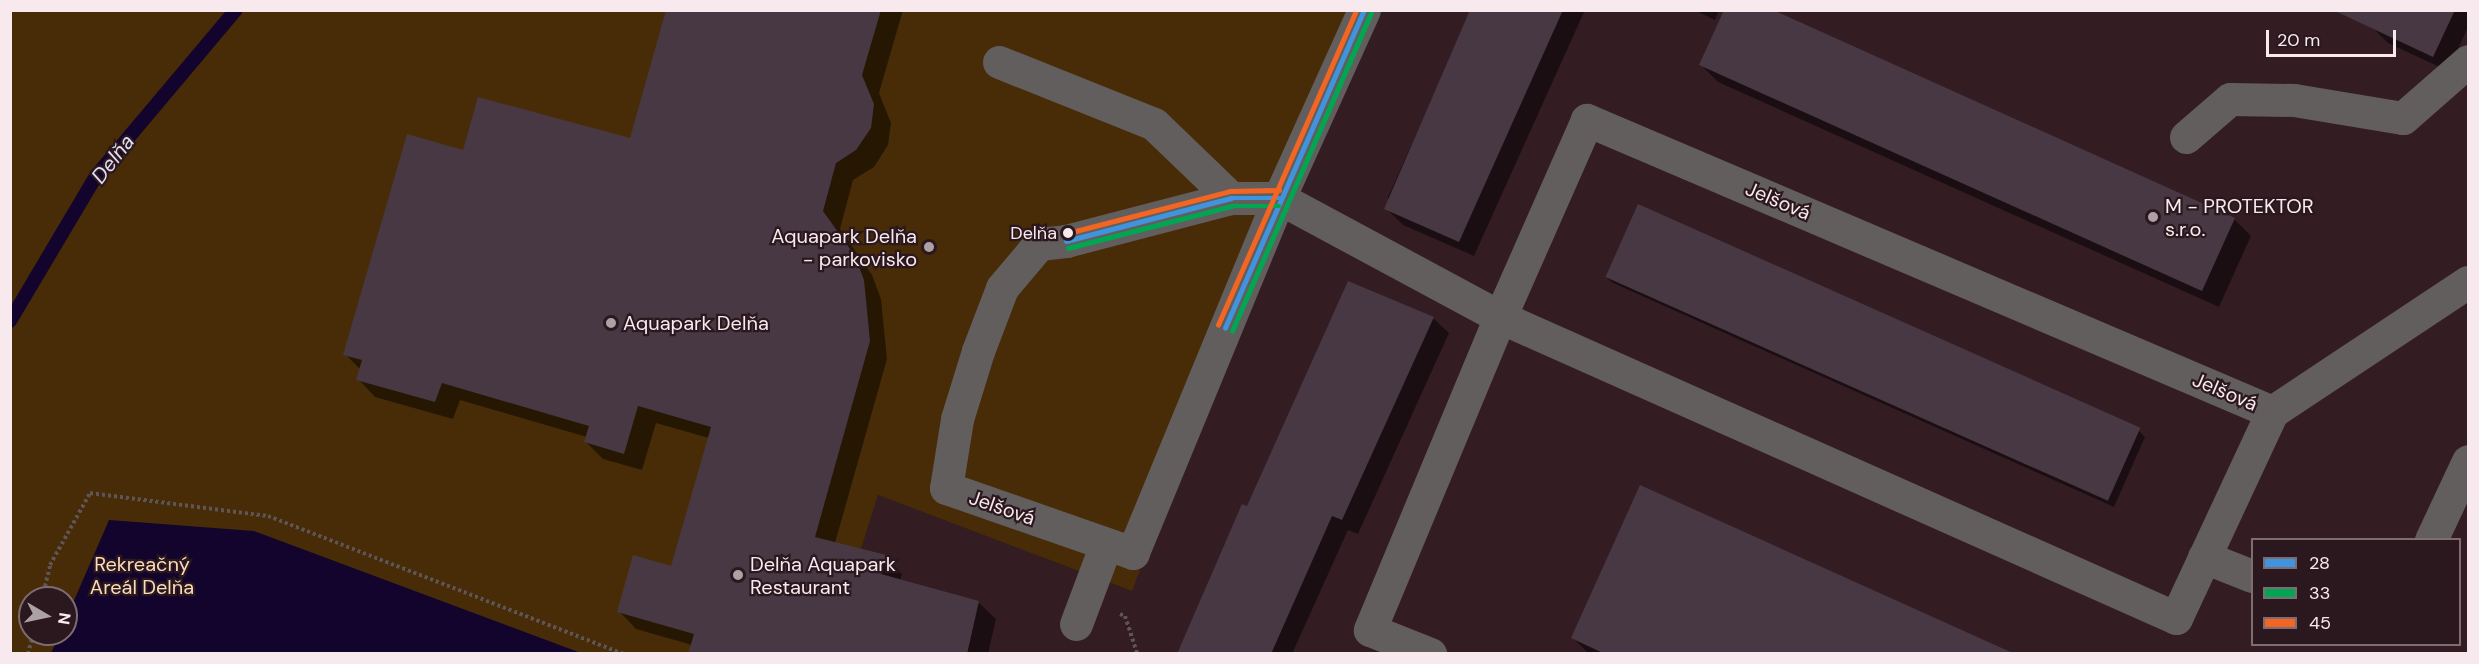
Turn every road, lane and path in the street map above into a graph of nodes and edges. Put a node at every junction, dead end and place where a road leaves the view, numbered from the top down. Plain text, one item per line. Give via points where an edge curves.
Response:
1 (1364, 10) edge
2 (2469, 61) edge
3 (999, 62) dead end
4 (2186, 137) dead end
5 (1232, 198) junction
6 (1279, 198) junction
7 (2469, 282) edge
8 (1500, 317) junction
9 (2272, 412) junction
10 (2469, 461) edge
11 (2433, 538) edge
12 (1106, 544) junction
13 (2204, 557) junction
14 (2251, 575) edge
15 (45, 586) edge
16 (1125, 616) dead end
17 (1076, 624) dead end
18 (623, 654) edge
19 (1137, 654) edge
20 (1430, 654) edge

1 - 6 lane, Jelšová
2 - 4 lane via 2403,118 2294,100 2230,99
3 - 5 lane via 1154,124
5 - 6 lane, Jelšová
5 - 12 lane, Jelšová via 1066,241 1039,244 1002,288 978,351 957,419 946,488
6 - 8 lane, Jelšová
6 - 12 lane, Jelšová via 1133,554
7 - 9 lane
8 - 9 lane, Jelšová via 1587,120
8 - 13 lane, Jelšová via 2176,618
8 - 20 lane, Jelšová via 1370,630
9 - 13 lane, Jelšová
10 - 11 lane
12 - 17 lane
13 - 14 lane
15 - 18 path via 50,565 90,492 268,516
16 - 19 path

